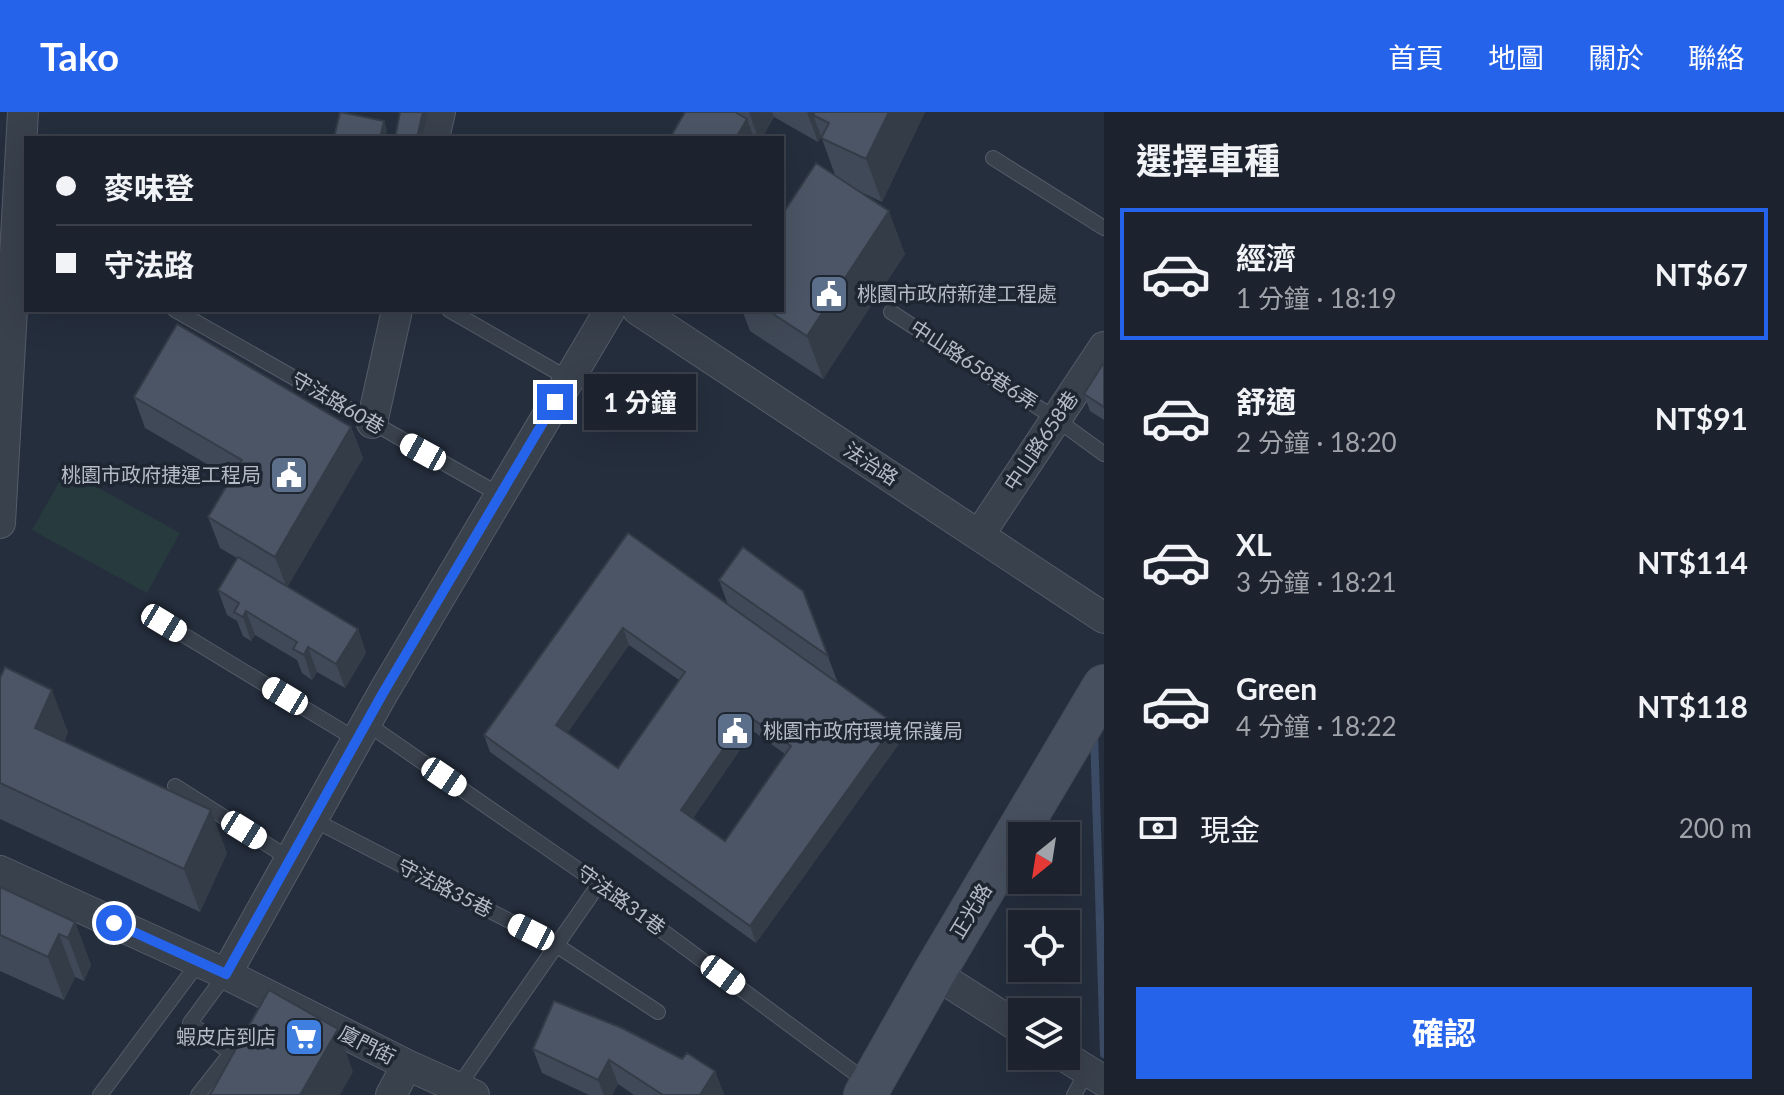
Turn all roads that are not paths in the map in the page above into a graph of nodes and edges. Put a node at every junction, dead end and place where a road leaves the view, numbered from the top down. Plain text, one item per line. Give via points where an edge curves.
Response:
1 (23, 112) edge
2 (993, 158) dead end
3 (22, 222) edge
4 (1104, 228) edge
5 (178, 312) edge
6 (397, 312) edge
7 (452, 312) edge
8 (609, 312) edge
9 (641, 312) edge
10 (891, 312) dead end
11 (1104, 347) edge
12 (5, 350) edge
13 (569, 379) junction
14 (1056, 419) junction
15 (372, 423) junction
16 (1104, 454) edge
17 (500, 495) junction
18 (0, 523) edge
19 (979, 535) junction
20 (1104, 618) edge
21 (164, 623) dead end
22 (1104, 686) edge
23 (361, 731) junction
24 (175, 786) dead end
25 (312, 819) junction
26 (290, 859) junction
27 (0, 871) edge
28 (599, 884) junction
29 (556, 945) junction
30 (213, 968) junction
31 (934, 973) junction
32 (658, 1012) dead end
33 (1008, 1020) edge
34 (407, 1065) junction
35 (868, 1090) edge
36 (466, 1091) edge
37 (100, 1095) edge
38 (198, 1095) edge
39 (391, 1095) edge

1 - 3 street
2 - 4 lane
3 - 12 street
5 - 15 lane, 守法路60巷
6 - 15 street
7 - 13 lane
8 - 13 street
9 - 19 street, 法治路
10 - 14 lane, 中山路658巷6弄
11 - 14 street, 中山路658巷
12 - 18 street
13 - 17 street
14 - 16 lane, 中山路658巷6弄
14 - 19 street, 中山路658巷
15 - 17 lane, 守法路60巷
17 - 23 street
19 - 20 street, 法治路
21 - 23 lane, 守法路31巷
22 - 31 street, 正光路 via 1084,734
23 - 25 street
23 - 28 lane, 守法路31巷
24 - 26 lane
25 - 26 street
25 - 29 lane, 守法路35巷
26 - 30 street
27 - 30 street, 廈門街
28 - 29 lane
28 - 35 lane, 守法路31巷
29 - 32 lane, 守法路35巷
29 - 36 lane
30 - 34 street, 廈門街
30 - 37 lane
30 - 38 lane via 190,1023 231,1053
31 - 33 street
31 - 35 street, 正光路
34 - 36 street, 廈門街
34 - 39 street

